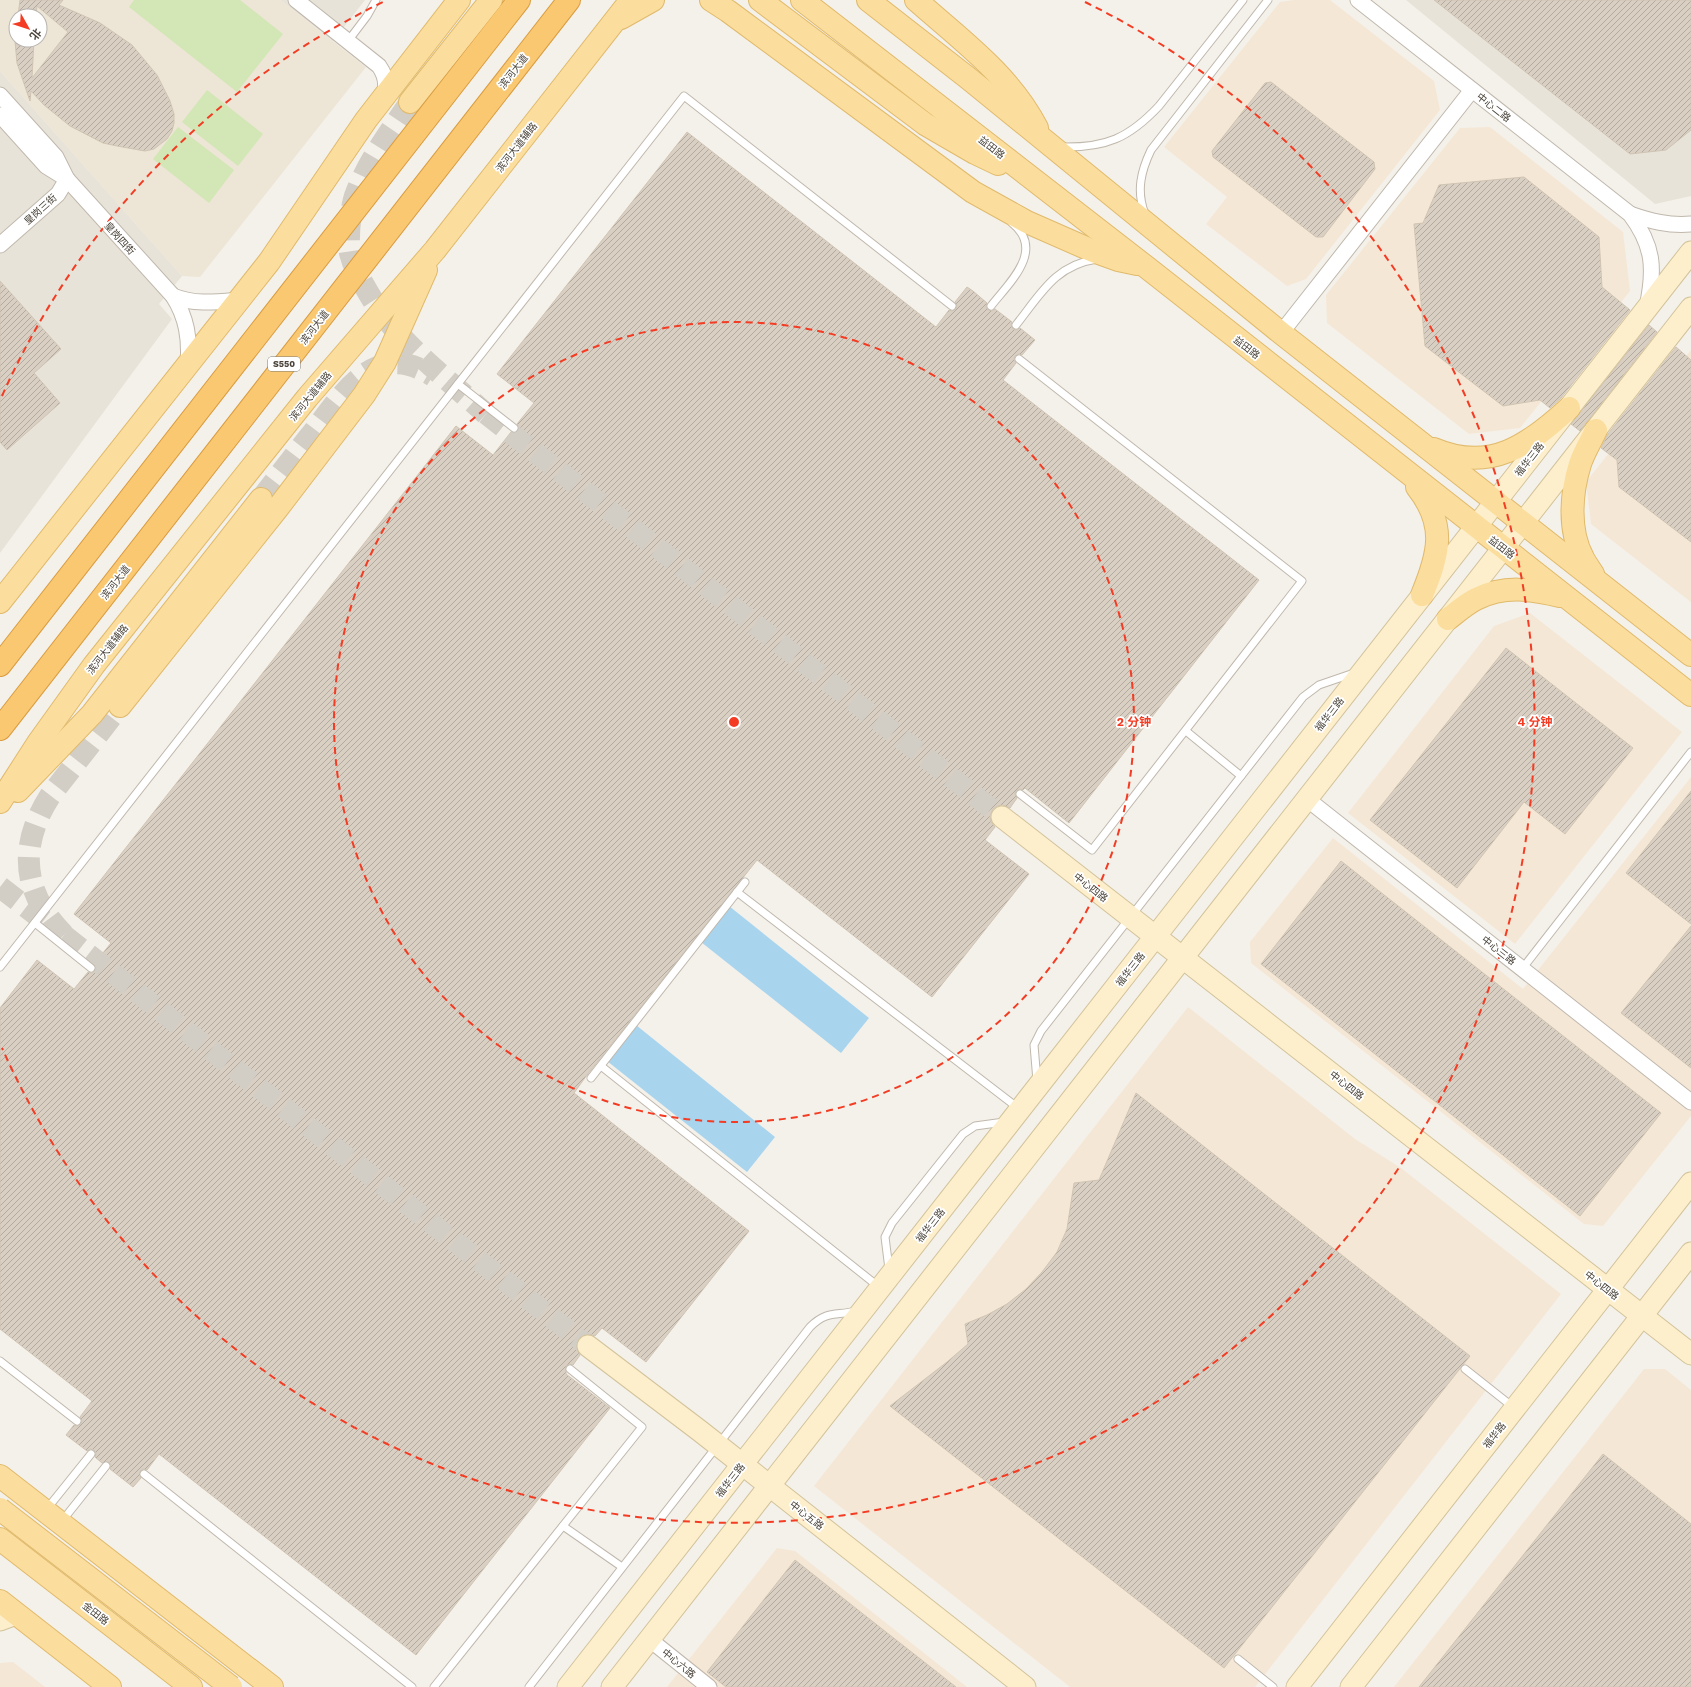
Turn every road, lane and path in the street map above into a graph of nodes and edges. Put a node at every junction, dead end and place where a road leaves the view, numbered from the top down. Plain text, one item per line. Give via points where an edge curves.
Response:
1 (296, 0) edge
2 (376, 0) edge
3 (459, 0) edge
4 (491, 0) edge
5 (519, 0) edge
6 (569, 0) edge
7 (631, 0) edge
8 (653, 0) edge
9 (711, 0) edge
10 (760, 0) edge
11 (802, 0) edge
12 (868, 0) edge
13 (916, 0) edge
14 (1243, 0) edge
15 (1268, 0) edge
16 (1358, 0) edge
17 (613, 23) junction
18 (348, 41) junction
19 (412, 60) junction
20 (373, 61) junction
21 (1472, 90) junction
22 (0, 95) edge
23 (382, 99) junction
24 (410, 102) tunnel mouth
25 (0, 115) edge
26 (1049, 143) junction
27 (1031, 178) junction
28 (67, 179) junction
29 (973, 192) junction
30 (1630, 214) junction
31 (1691, 224) edge
32 (1149, 225) junction
33 (0, 232) edge
34 (0, 245) edge
35 (435, 250) junction
36 (1691, 252) edge
37 (1118, 260) junction
38 (1145, 266) junction
39 (173, 296) junction
40 (239, 300) junction
41 (952, 306) dead end
42 (991, 306) dead end
43 (1647, 308) junction
44 (1687, 317) edge
45 (1016, 325) dead end
46 (1281, 333) junction
47 (1019, 359) dead end
48 (188, 365) junction
49 (458, 384) junction
50 (1569, 408) junction
51 (514, 428) dead end
52 (1596, 430) junction
53 (1419, 442) junction
54 (1397, 465) junction
55 (261, 498) tunnel mouth
56 (1495, 502) junction
57 (1523, 524) junction
58 (1476, 527) junction
59 (1503, 548) junction
60 (1601, 585) junction
61 (1422, 595) junction
62 (1565, 597) junction
63 (0, 602) edge
64 (1448, 619) junction
65 (1691, 655) edge
66 (1371, 661) junction
67 (0, 666) edge
68 (1691, 694) edge
69 (120, 706) tunnel mouth
70 (0, 729) edge
71 (1186, 731) junction
72 (1691, 752) edge
73 (1242, 776) junction
74 (1020, 794) dead end
75 (1307, 799) junction
76 (0, 802) edge
77 (0, 808) edge
78 (1002, 817) tunnel mouth
79 (745, 882) dead end
80 (737, 892) junction
81 (1130, 917) junction
82 (35, 923) junction
83 (1155, 937) junction
84 (1183, 958) junction
85 (0, 967) edge
86 (91, 968) dead end
87 (1522, 969) junction
88 (600, 1066) junction
89 (591, 1078) dead end
90 (1034, 1091) junction
91 (1691, 1102) edge
92 (1017, 1113) junction
93 (1691, 1183) edge
94 (1691, 1253) edge
95 (884, 1284) junction
96 (1608, 1290) junction
97 (867, 1305) junction
98 (1642, 1316) junction
99 (588, 1346) tunnel mouth
100 (1691, 1354) edge
101 (0, 1361) edge
102 (570, 1369) dead end
103 (1464, 1369) dead end
104 (1515, 1408) junction
105 (77, 1421) dead end
106 (718, 1445) junction
107 (91, 1454) dead end
108 (742, 1464) junction
109 (106, 1466) dead end
110 (144, 1474) dead end
111 (0, 1476) edge
112 (769, 1486) junction
113 (0, 1509) edge
114 (0, 1515) edge
115 (53, 1517) junction
116 (563, 1526) junction
117 (0, 1539) edge
118 (622, 1567) junction
119 (5, 1612) edge
120 (649, 1639) junction
121 (1238, 1659) dead end
122 (110, 1687) edge
123 (191, 1687) edge
124 (231, 1687) edge
125 (272, 1687) edge
126 (412, 1687) edge
127 (434, 1687) edge
128 (529, 1687) edge
129 (568, 1687) edge
130 (612, 1687) edge
131 (709, 1687) edge
132 (1024, 1687) edge
133 (1273, 1687) edge
134 (1297, 1687) edge
135 (1351, 1687) edge

1 - 18 street
2 - 18 lane
3 - 19 main road
4 - 24 main road
5 - 67 highway
6 - 70 highway, 滨河大道 / S550
7 - 17 main road, 滨河大道辅路
8 - 17 main road
9 - 29 main road
10 - 27 main road via 925,124 975,153
11 - 27 main road, 益田路
12 - 26 main road
13 - 26 main road via 999,74 1024,104
14 - 26 lane via 1159,106 1134,130 1106,143 1073,147
15 - 32 lane via 1151,150 1143,166 1140,180 1142,206
16 - 21 street, 中心二路
17 - 35 main road, 滨河大道辅路
18 - 20 street
19 - 20 street via 405,65 392,67 380,66
19 - 23 main road
20 - 23 street via 385,78 386,88
21 - 30 street, 中心二路
21 - 46 street
22 - 28 street, 皇岗四街 via 56,157
23 - 40 main road via 269,262
25 - 28 street, 皇岗四街 via 46,166
26 - 32 main road
27 - 38 main road, 益田路
28 - 33 street, 皇岗三街 via 51,187
28 - 34 street, 皇岗三街 via 58,194
28 - 39 street, 皇岗四街
29 - 37 main road via 1027,222 1102,256
29 - 42 lane via 1016,226 1026,244 1026,257 1020,268
30 - 31 street, 中心二路 via 1658,223
30 - 43 street, 中心二路 via 1644,234 1650,251
32 - 46 main road
35 - 69 main road via 385,362 364,395 282,503
35 - 76 main road, 滨河大道辅路 via 307,398 94,665 38,743
36 - 43 street, 福华三路
37 - 38 main road
37 - 45 lane via 1089,261 1065,270 1051,281
38 - 54 main road, 益田路
39 - 40 street via 195,302
39 - 48 street, 皇岗四街 via 187,327
40 - 48 main road
41 - 49 lane via 684,96
43 - 50 street, 福华三路
44 - 52 street
46 - 53 main road
47 - 71 lane via 1302,581
48 - 63 main road
49 - 51 lane
49 - 82 lane
50 - 53 main road via 1547,428 1503,454 1477,459 1449,456
50 - 56 street, 福华三路
52 - 57 street
52 - 60 main road via 1580,464 1573,495 1572,517 1575,537 1583,558
53 - 56 main road
54 - 58 main road, 益田路
54 - 61 main road via 1432,510 1437,532 1433,569
55 - 77 main road via 92,714
56 - 57 main road
56 - 58 street, 福华三路
57 - 59 street
57 - 60 main road
58 - 59 main road, 益田路
58 - 61 street, 福华三路
59 - 62 main road, 益田路
59 - 64 street
60 - 65 main road
61 - 66 street, 福华三路
62 - 64 main road via 1532,590 1504,590 1475,600
62 - 68 main road, 益田路
64 - 75 street
66 - 73 lane via 1356,672 1319,685 1308,692
66 - 83 street, 福华三路
71 - 73 lane
71 - 74 lane via 1092,850
72 - 87 lane
73 - 81 lane
75 - 84 street
75 - 87 street, 中心三路
78 - 81 street, 中心四路
79 - 80 lane
80 - 88 lane
80 - 92 lane
81 - 83 street, 中心四路
81 - 90 lane via 1041,1030 1034,1054 1037,1079
82 - 85 lane
82 - 86 lane
83 - 84 street, 中心四路
83 - 90 street, 福华三路
84 - 96 street, 中心四路
84 - 112 street
87 - 91 street, 中心三路
88 - 89 lane
88 - 95 lane
90 - 92 street, 福华三路
92 - 95 street, 福华三路
92 - 95 lane via 1002,1123 975,1126 963,1134 892,1223 885,1237 890,1268
93 - 96 street, 福华路
94 - 98 street
95 - 97 street, 福华三路
96 - 98 street, 中心四路
96 - 104 street, 福华路
97 - 106 lane via 856,1311 825,1315 818,1319
97 - 108 street, 福华三路
98 - 100 street, 中心四路
98 - 135 street
99 - 106 street, 中心五路
101 - 105 lane
102 - 116 lane via 642,1427
103 - 104 lane
104 - 134 street, 福华路
106 - 108 street, 中心五路
106 - 118 lane
107 - 115 lane
108 - 112 street, 中心五路
108 - 129 street, 福华三路
109 - 115 lane
110 - 126 lane
111 - 115 main road
112 - 120 street
112 - 132 street, 中心五路
113 - 124 main road, bridge
114 - 115 main road via 33,1510
115 - 125 main road
116 - 118 lane
116 - 127 lane
117 - 123 main road, 金田路
118 - 128 lane
119 - 122 main road
120 - 130 street
120 - 131 street, 中心六路
121 - 133 lane

